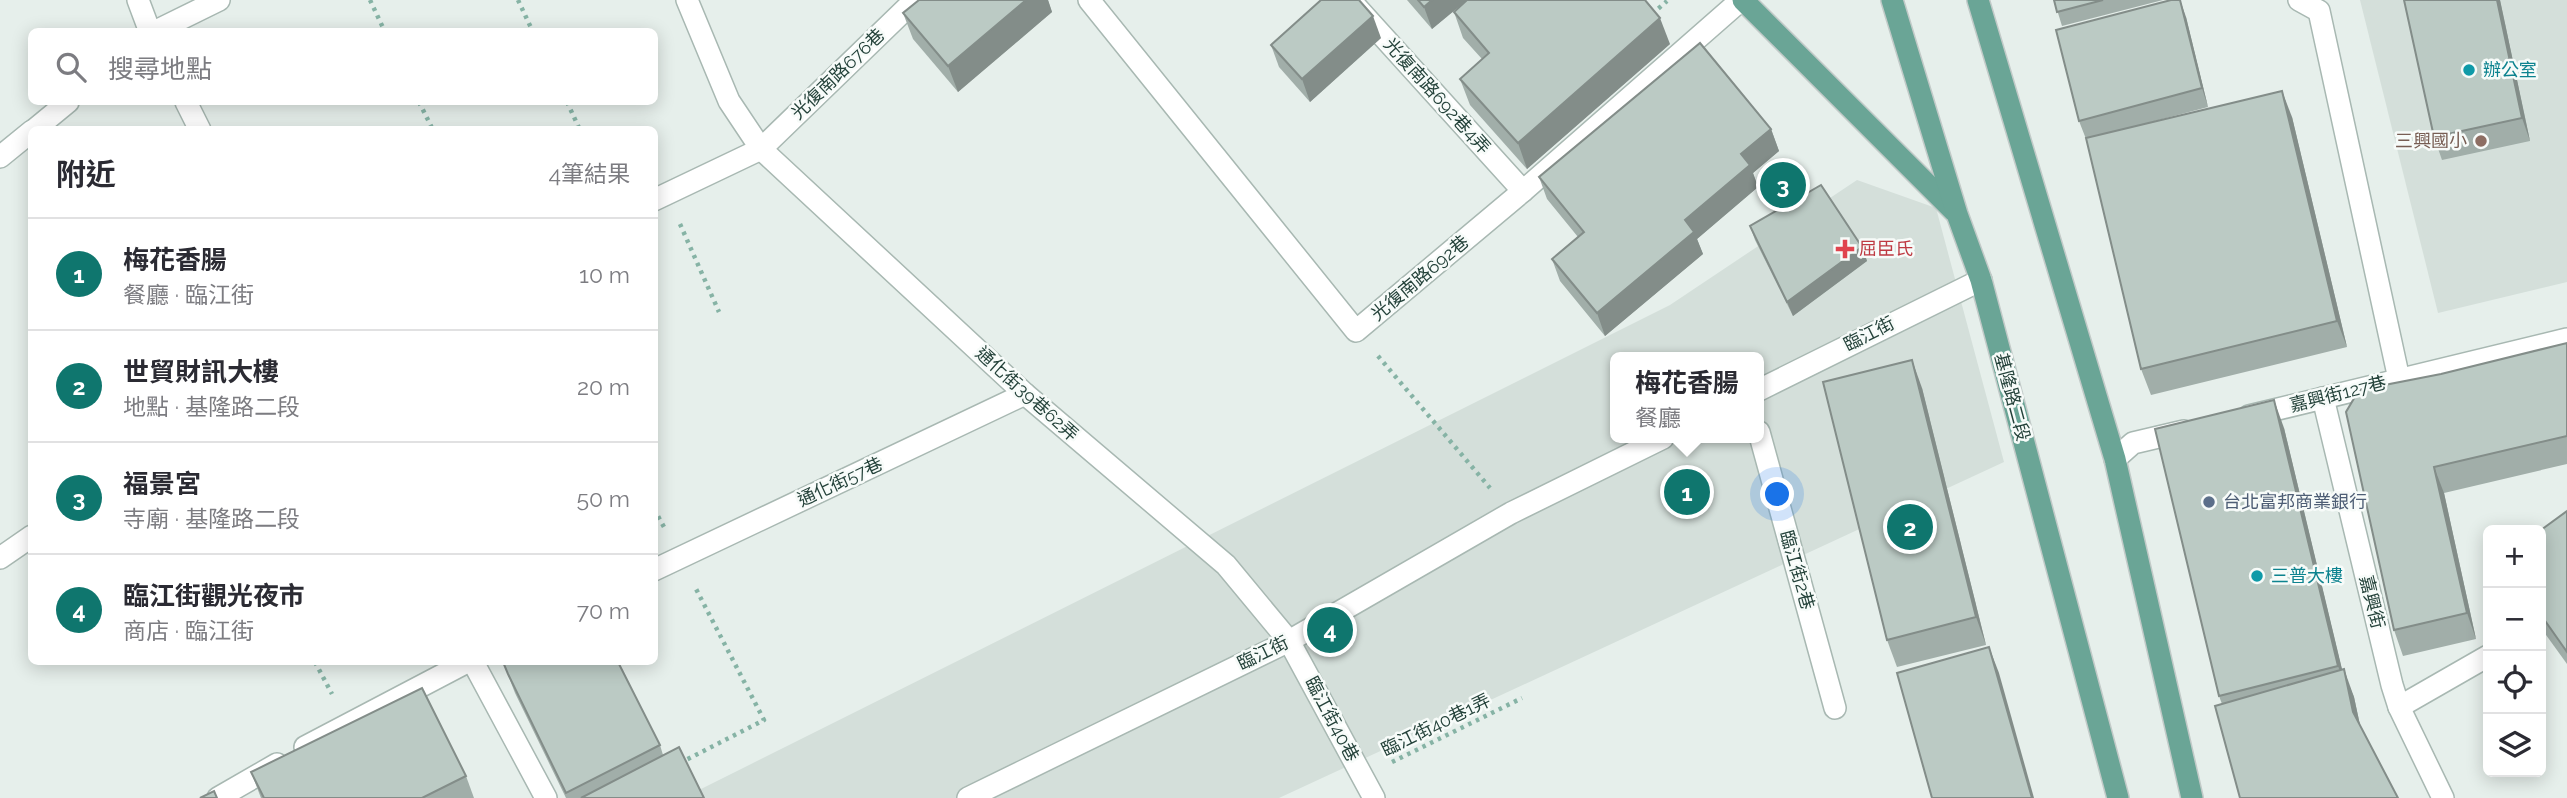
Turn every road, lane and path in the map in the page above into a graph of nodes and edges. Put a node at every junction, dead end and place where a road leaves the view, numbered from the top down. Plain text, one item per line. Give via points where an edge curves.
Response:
1 (138, 0) edge
2 (219, 0) edge
3 (370, 0) edge
4 (518, 0) edge
5 (687, 0) edge
6 (915, 0) edge
7 (1089, 0) edge
8 (1350, 0) edge
9 (1742, 0) edge
10 (1892, 0) edge
11 (1978, 0) edge
12 (2299, 0) edge
13 (1667, 1) edge
14 (1646, 8) edge
15 (150, 28) edge
16 (160, 28) edge
17 (383, 28) edge
18 (531, 28) edge
19 (64, 105) edge
20 (188, 105) edge
21 (420, 105) edge
22 (568, 105) edge
23 (38, 126) edge
24 (198, 126) edge
25 (431, 126) edge
26 (578, 126) edge
27 (28, 134) edge
28 (761, 149) junction
29 (0, 157) edge
30 (1523, 191) junction
31 (661, 197) edge
32 (1957, 214) junction
33 (1981, 280) junction
34 (719, 312) dead end
35 (1356, 331) junction
36 (2567, 339) edge
37 (2399, 379) junction
38 (1764, 388) edge
39 (1025, 394) junction
40 (2323, 398) junction
41 (2228, 421) edge
42 (2200, 427) edge
43 (1653, 443) edge
44 (1762, 443) edge
45 (2115, 459) junction
46 (1511, 513) junction
47 (658, 517) edge
48 (28, 539) edge
49 (0, 558) edge
50 (680, 558) junction
51 (658, 568) edge
52 (1289, 641) junction
53 (2483, 659) edge
54 (461, 665) edge
55 (475, 665) edge
56 (1522, 698) dead end
57 (1835, 708) dead end
58 (2399, 708) junction
59 (671, 768) edge
60 (1363, 776) junction
61 (218, 798) edge
62 (546, 798) edge
63 (968, 798) edge
64 (1374, 798) edge
65 (2118, 798) edge
66 (2192, 798) edge
67 (2443, 798) edge

1 - 15 street
2 - 16 street
3 - 17 path
4 - 18 path
5 - 28 street, 通化街39巷62弄 via 729,101
6 - 28 street, 光復南路676巷
7 - 35 street, 光復南路692巷
8 - 30 street, 光復南路692巷4弄
9 - 30 street, 光復南路692巷
9 - 32 main road
10 - 32 main road, 基隆路二段
11 - 45 main road
12 - 37 street via 2319,11
13 - 14 path via 1652,15
19 - 23 street
20 - 24 street
21 - 25 path
22 - 26 path
27 - 29 street
28 - 31 street, 光復南路676巷
28 - 39 street, 通化街39巷62弄
30 - 35 street, 光復南路692巷
31 - 34 path
32 - 33 main road, 基隆路二段
33 - 38 street, 臨江街
33 - 65 main road, 基隆路二段
35 - 46 path
36 - 37 street, 嘉興街127巷
37 - 40 street, 嘉興街127巷
39 - 50 street, 通化街57巷
39 - 52 street, 通化街39巷62弄 via 1226,565
40 - 41 street, 嘉興街127巷
40 - 58 street, 嘉興街
42 - 45 street via 2133,443
43 - 46 street, 臨江街
44 - 57 street, 臨江街2巷
45 - 66 main road
46 - 52 street, 臨江街
47 - 50 path
48 - 49 street
50 - 51 street, 通化街57巷
50 - 59 path via 764,720
52 - 60 street, 臨江街40巷
52 - 63 street, 臨江街
53 - 58 street
54 - 61 street via 347,723
55 - 62 street
56 - 60 path, 臨江街40巷1弄
58 - 67 street, 嘉興街
60 - 64 street, 臨江街40巷

